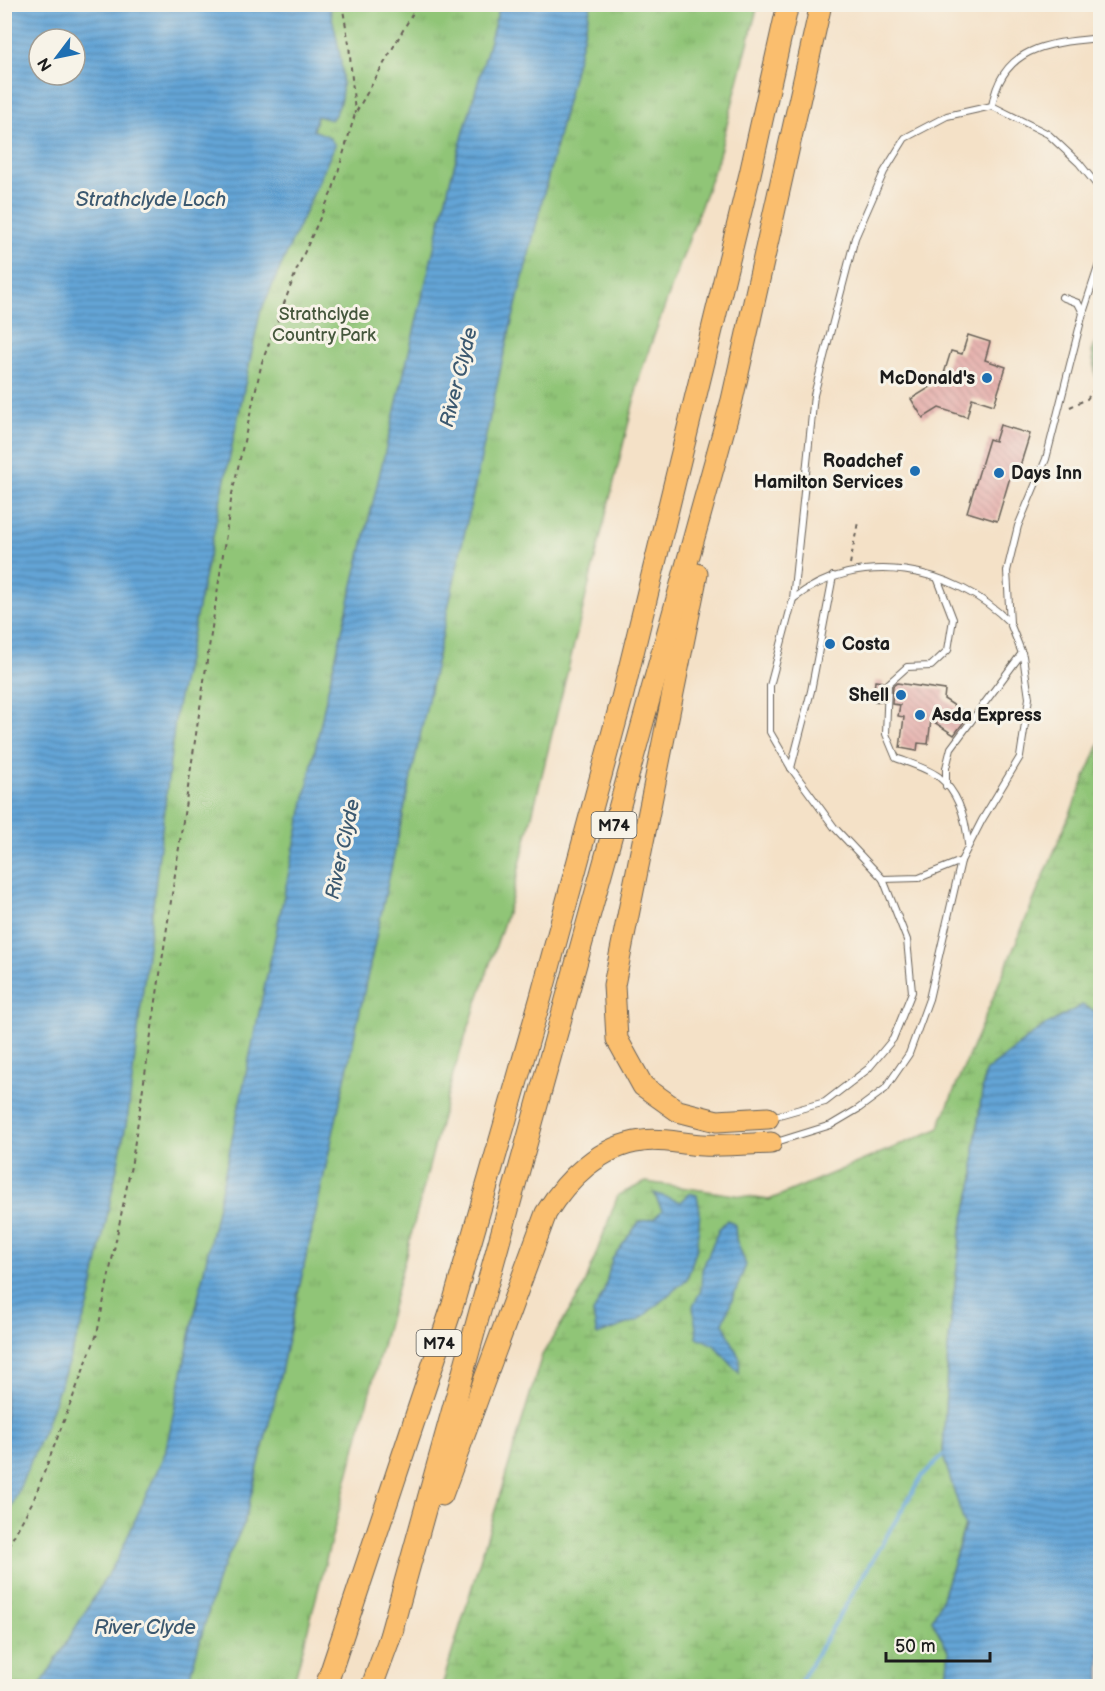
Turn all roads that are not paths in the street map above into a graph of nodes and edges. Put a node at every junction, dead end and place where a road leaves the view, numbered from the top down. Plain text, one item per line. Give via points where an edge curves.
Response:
1 (788, 4) edge
2 (821, 4) edge
3 (1101, 38) edge
4 (992, 106) junction
5 (1101, 189) edge
6 (1101, 261) edge
7 (1062, 297) dead end
8 (1083, 313) junction
9 (732, 400) junction
10 (833, 576) junction
11 (938, 580) junction
12 (793, 599) junction
13 (1010, 623) junction
14 (1022, 653) junction
15 (791, 768) junction
16 (946, 786) junction
17 (968, 846) junction
18 (961, 861) junction
19 (883, 879) junction
20 (768, 1118) joint
21 (771, 1143) joint
22 (389, 1640) junction
23 (327, 1686) edge
24 (372, 1686) edge

1 - 23 highway, M74 via 622,698 535,1019 453,1304
2 - 9 highway, M74
3 - 4 lane via 1057,42 1023,56 999,78
4 - 5 lane via 1048,134
4 - 12 lane via 947,117 905,138 884,172 855,238 814,395
6 - 8 lane
7 - 8 lane via 1078,303
8 - 13 lane via 1046,459 1018,526 1007,571
9 - 20 highway via 614,985 617,1039 644,1086 678,1111 717,1121
9 - 22 highway, M74
10 - 11 lane via 879,567
10 - 12 lane
10 - 15 lane via 811,691
11 - 13 lane via 973,592
11 - 16 lane via 953,619 948,650 931,666 907,667 888,684 886,734 896,758 939,777
12 - 15 lane via 770,686 770,732
13 - 14 lane
14 - 16 lane via 951,748
14 - 17 lane via 1029,698 1020,757
15 - 19 lane via 834,826
16 - 17 lane via 965,817
17 - 18 lane
18 - 19 lane via 919,878
18 - 21 lane via 929,999 909,1054 885,1089 858,1109 831,1125
19 - 20 lane via 907,940 912,992 893,1039 868,1069 825,1102
21 - 22 highway via 702,1145 642,1141 587,1164 561,1189 546,1213
22 - 24 highway, M74

